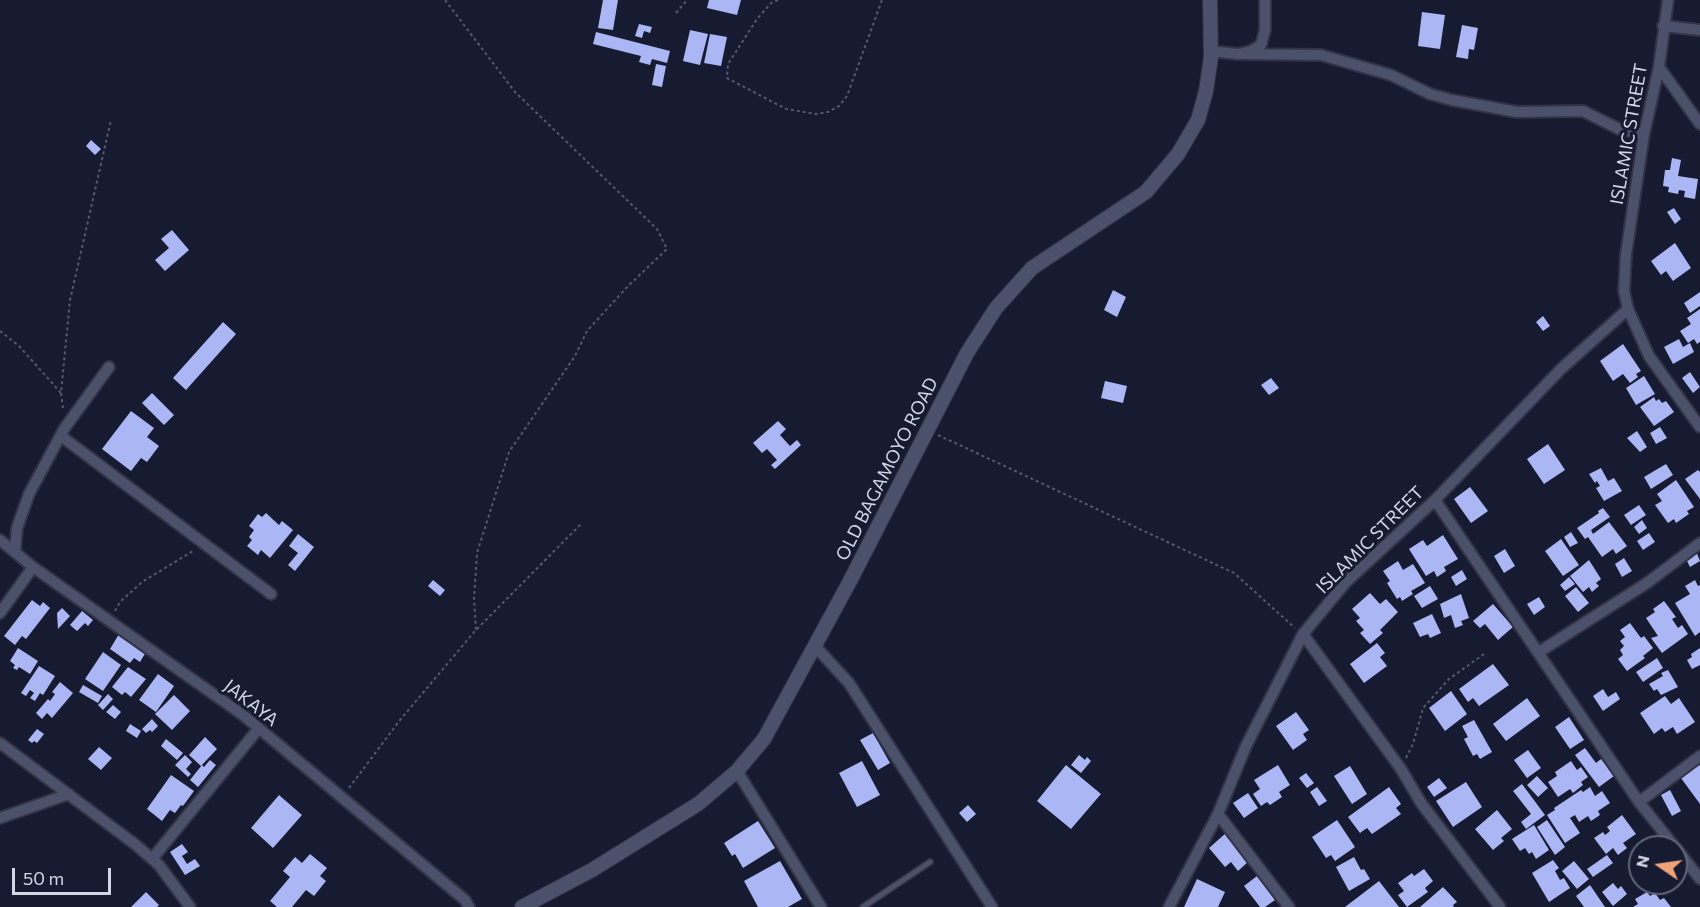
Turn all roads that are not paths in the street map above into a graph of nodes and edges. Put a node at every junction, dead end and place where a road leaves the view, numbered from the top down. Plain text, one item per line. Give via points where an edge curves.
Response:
1 (1210, 0) edge
2 (1265, 0) edge
3 (1668, 0) edge
4 (1663, 26) junction
5 (1700, 30) edge
6 (1210, 51) junction
7 (1238, 54) junction
8 (1659, 67) junction
9 (1700, 124) edge
10 (1644, 134) junction
11 (1628, 309) junction
12 (109, 367) dead end
13 (1700, 428) edge
14 (63, 432) junction
15 (1435, 500) junction
16 (0, 540) edge
17 (1700, 543) edge
18 (15, 552) junction
19 (33, 567) junction
20 (271, 594) dead end
21 (0, 613) edge
22 (1303, 634) junction
23 (815, 646) junction
24 (1539, 652) junction
25 (259, 728) junction
26 (0, 743) edge
27 (1700, 756) edge
28 (737, 771) junction
29 (69, 794) junction
30 (1639, 802) junction
31 (1218, 814) junction
32 (0, 818) edge
33 (1665, 835) edge
34 (152, 859) junction
35 (930, 862) dead end
36 (1688, 864) edge
37 (1700, 879) edge
38 (190, 907) edge
39 (469, 907) edge
40 (522, 907) edge
41 (821, 907) edge
42 (863, 907) edge
43 (992, 907) edge
44 (1169, 907) edge
45 (1289, 907) edge
46 (1500, 907) edge

1 - 6 street, OLD BAGAMOYO ROAD
2 - 7 street via 1261,45
3 - 4 street, ISLAMIC STREET
4 - 5 street
4 - 8 street, ISLAMIC STREET
6 - 7 street
6 - 23 street, OLD BAGAMOYO ROAD via 1198,120 1178,154 1146,192 1032,268 996,308 967,353
7 - 10 street via 1321,56 1391,75 1452,100 1517,112 1583,111 1619,129
8 - 9 street
8 - 10 street, ISLAMIC STREET
10 - 11 street, ISLAMIC STREET via 1626,254 1624,291
11 - 13 street, ISLAMIC STREET via 1649,356
11 - 15 street, ISLAMIC STREET via 1561,369
12 - 14 street
14 - 18 street via 24,505 16,528
14 - 20 street
15 - 22 street, ISLAMIC STREET via 1346,582
15 - 24 street
16 - 18 street, JAKAYA
17 - 24 street via 1647,584
18 - 19 street, JAKAYA
19 - 21 street
19 - 25 street, JAKAYA
22 - 31 street, ISLAMIC STREET via 1246,746
22 - 46 street
23 - 28 street, OLD BAGAMOYO ROAD via 764,739
23 - 43 street via 849,683
24 - 30 street
25 - 34 street
25 - 39 street, JAKAYA
26 - 29 street
27 - 30 street
28 - 40 street, OLD BAGAMOYO ROAD via 698,804 592,870
28 - 41 street
29 - 32 street
29 - 34 street
30 - 33 street
31 - 44 street, ISLAMIC STREET
31 - 45 street
34 - 38 street
35 - 42 lane
36 - 37 street

